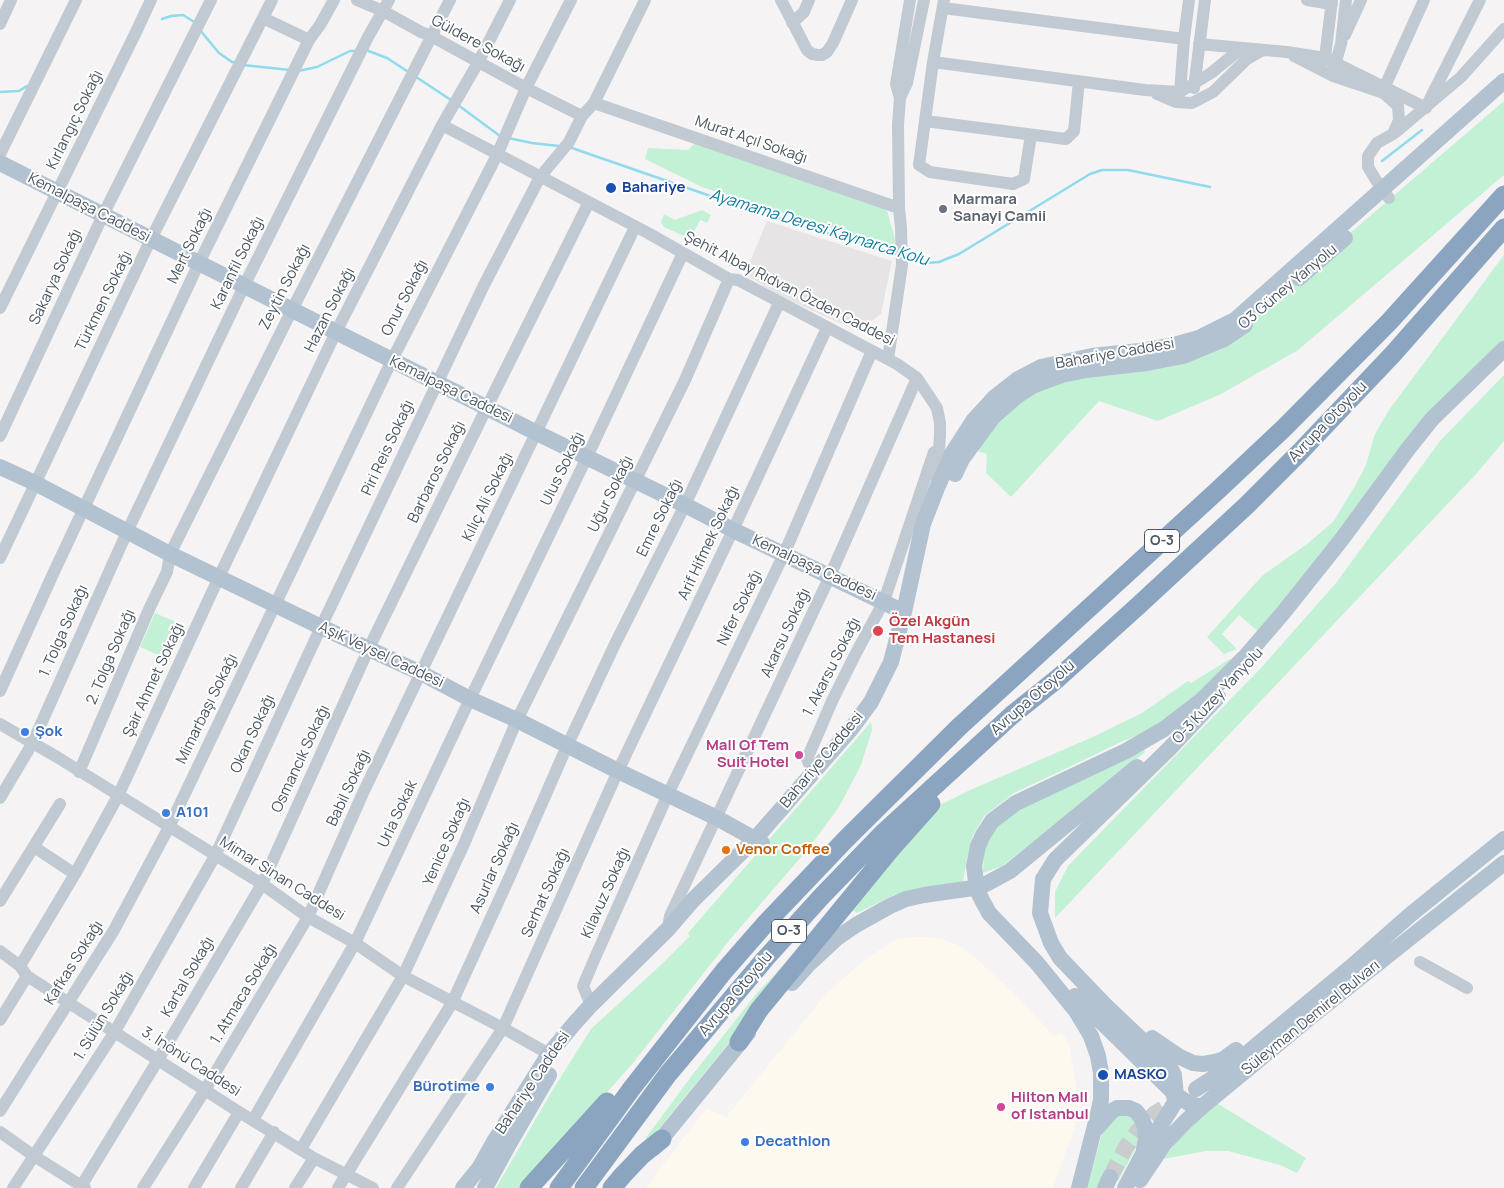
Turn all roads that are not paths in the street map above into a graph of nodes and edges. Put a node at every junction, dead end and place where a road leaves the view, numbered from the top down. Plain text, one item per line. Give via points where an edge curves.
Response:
1 (11, 0) edge
2 (76, 0) edge
3 (151, 0) edge
4 (211, 0) edge
5 (272, 0) edge
6 (334, 0) edge
7 (358, 0) edge
8 (450, 0) edge
9 (510, 0) edge
10 (571, 0) edge
11 (645, 0) edge
12 (781, 0) edge
13 (809, 0) edge
14 (852, 0) edge
15 (910, 0) edge
16 (924, 0) edge
17 (1189, 0) edge
18 (1205, 0) edge
19 (1306, 0) edge
20 (1346, 0) edge
21 (1361, 0) edge
22 (1424, 0) edge
23 (1480, 0) edge
24 (1332, 2) edge
25 (943, 4) edge
26 (386, 5) edge
27 (263, 18) junction
28 (792, 23) junction
29 (0, 24) edge
30 (1504, 29) edge
31 (431, 36) junction
32 (1184, 39) junction
33 (309, 40) junction
34 (1199, 44) junction
35 (1340, 44) junction
36 (1262, 51) junction
37 (1287, 52) junction
38 (1330, 60) junction
39 (479, 61) junction
40 (933, 62) junction
41 (1318, 69) junction
42 (1334, 76) junction
43 (1078, 81) junction
44 (1504, 81) edge
45 (1194, 84) junction
46 (526, 88) junction
47 (1382, 88) junction
48 (1504, 94) edge
49 (1178, 97) junction
50 (900, 98) junction
51 (594, 103) junction
52 (1192, 103) junction
53 (1426, 108) junction
54 (582, 116) junction
55 (925, 121) junction
56 (442, 125) junction
57 (1393, 134) junction
58 (1031, 135) junction
59 (0, 154) edge
60 (497, 155) junction
61 (0, 163) edge
62 (540, 177) junction
63 (57, 192) junction
64 (1385, 194) junction
65 (1504, 194) edge
66 (589, 202) junction
67 (899, 208) junction
68 (103, 215) junction
69 (635, 227) junction
70 (1504, 228) edge
71 (151, 239) junction
72 (683, 253) junction
73 (199, 263) junction
74 (728, 278) junction
75 (244, 286) junction
76 (779, 303) junction
77 (0, 308) edge
78 (292, 310) junction
79 (827, 328) junction
80 (336, 332) junction
81 (1504, 349) edge
82 (872, 351) junction
83 (888, 359) junction
84 (392, 360) junction
85 (1504, 361) edge
86 (917, 378) junction
87 (437, 382) junction
88 (487, 407) junction
89 (537, 433) junction
90 (940, 435) junction
91 (0, 436) edge
92 (587, 457) junction
93 (0, 467) edge
94 (636, 481) junction
95 (35, 483) junction
96 (937, 488) junction
97 (685, 505) junction
98 (84, 510) junction
99 (733, 530) junction
100 (127, 532) junction
101 (170, 554) junction
102 (784, 554) junction
103 (0, 558) edge
104 (830, 576) junction
105 (219, 577) junction
106 (884, 602) junction
107 (275, 605) junction
108 (904, 612) junction
109 (321, 627) junction
110 (369, 648) junction
111 (421, 673) junction
112 (0, 691) edge
113 (470, 699) junction
114 (1027, 704) junction
115 (1206, 710) junction
116 (517, 720) junction
117 (0, 724) edge
118 (32, 744) junction
119 (567, 746) junction
120 (618, 771) junction
121 (79, 772) junction
122 (813, 772) junction
123 (668, 794) junction
124 (118, 796) junction
125 (0, 798) edge
126 (60, 804) dead end
127 (717, 818) junction
128 (169, 827) junction
129 (1504, 838) edge
130 (758, 841) junction
131 (34, 847) junction
132 (215, 856) junction
133 (1504, 864) edge
134 (76, 874) junction
135 (262, 884) junction
136 (0, 901) edge
137 (1410, 915) junction
138 (308, 917) junction
139 (668, 929) junction
140 (355, 943) junction
141 (0, 951) edge
142 (1420, 962) dead end
143 (1037, 964) junction
144 (24, 971) junction
145 (724, 971) junction
146 (402, 976) junction
147 (1467, 988) dead end
148 (68, 1003) junction
149 (452, 1003) junction
150 (591, 1005) junction
151 (0, 1020) edge
152 (503, 1028) junction
153 (1133, 1032) junction
154 (114, 1033) junction
155 (739, 1042) junction
156 (550, 1054) junction
157 (158, 1060) junction
158 (205, 1090) junction
159 (1196, 1090) tunnel mouth
160 (1176, 1095) junction
161 (1204, 1105) junction
162 (0, 1111) edge
163 (239, 1112) junction
164 (253, 1120) junction
165 (0, 1132) edge
166 (274, 1132) junction
167 (1092, 1136) junction
168 (662, 1139) junction
169 (301, 1149) junction
170 (1144, 1152) junction
171 (34, 1156) junction
172 (314, 1158) junction
173 (499, 1162) junction
174 (480, 1167) junction
175 (346, 1176) junction
176 (83, 1187) edge
177 (14, 1188) edge
178 (143, 1188) edge
179 (194, 1188) edge
180 (241, 1188) edge
181 (295, 1188) edge
182 (338, 1188) edge
183 (373, 1188) edge
184 (396, 1188) edge
185 (463, 1188) edge
186 (468, 1188) edge
187 (481, 1188) edge
188 (485, 1188) edge
189 (529, 1188) edge
190 (559, 1188) edge
191 (584, 1188) edge
192 (612, 1188) edge
193 (624, 1188) edge
194 (1078, 1188) edge
195 (1124, 1188) edge
196 (1135, 1188) edge

1 - 29 street
2 - 59 street
3 - 63 street, Kırlangıç Sokağı
4 - 68 street, Sakarya Sokağı
5 - 27 street, Türkmen Sokağı
6 - 33 street, Mert Sokağı
7 - 26 street, Güldere Sokağı
8 - 31 street, Zeytin Sokağı
9 - 39 street, Hazan Sokağı
10 - 46 street, Onur Sokağı
11 - 51 street, Piri Reis Sokağı
12 - 28 street
13 - 28 street via 804,12
14 - 28 street via 833,43 822,55 807,50
15 - 50 street via 896,84
16 - 50 street via 907,83
17 - 32 street
18 - 34 street
19 - 24 street
20 - 35 street
21 - 35 street
22 - 47 street
23 - 53 street
24 - 38 street
25 - 32 street
25 - 40 street
26 - 31 street, Güldere Sokağı via 420,32
26 - 75 street, Karanfil Sokağı
27 - 33 street
27 - 71 street, Türkmen Sokağı
30 - 53 street via 1461,78
31 - 39 street, Güldere Sokağı
31 - 78 street, Zeytin Sokağı
32 - 49 street
33 - 73 street, Mert Sokağı
34 - 36 street
34 - 45 street
35 - 38 street
36 - 37 street
36 - 45 street via 1237,52
36 - 52 street via 1247,59 1213,92
37 - 38 street
37 - 41 street
38 - 41 street
38 - 42 street
38 - 47 street
39 - 46 street, Güldere Sokağı
39 - 56 street, Hazan Sokağı
40 - 43 street
40 - 55 street
41 - 42 street
42 - 47 street
43 - 49 street
43 - 58 street via 1074,131 1066,139
44 - 64 main road
45 - 49 street
45 - 52 street
46 - 54 street, Güldere Sokağı
46 - 60 street, Onur Sokağı
47 - 53 street
47 - 57 street via 1398,106 1399,120
48 - 64 main road
49 - 52 street
50 - 67 street
51 - 54 street, Piri Reis Sokağı
51 - 67 street, Murat Açıl Sokağı
53 - 57 street
54 - 62 street, Piri Reis Sokağı via 566,147
55 - 58 street
55 - 58 street via 919,165 930,172 1013,184 1024,179
56 - 60 street
56 - 80 street, Hazan Sokağı
57 - 64 street via 1377,143 1368,156 1368,167
60 - 62 street, Şehit Albay Rıdvan Özden Caddesi
60 - 84 street, Onur Sokağı
61 - 63 main road, Kemalpaşa Caddesi
62 - 66 street, Şehit Albay Rıdvan Özden Caddesi
62 - 87 street, Piri Reis Sokağı
63 - 68 main road, Kemalpaşa Caddesi
63 - 77 street, Kırlangıç Sokağı
64 - 96 main road, Bahariye Caddesi via 1235,320 1199,338 1041,367 1018,379 995,396 973,421 953,452
64 - 130 main road, O3 Güney Yanyolu via 1251,321 1224,339 1183,356 1147,364 1062,375 1032,386 993,417 962,458 940,504 927,541 898,661 884,693 862,723
65 - 145 highway, Avrupa Otoyolu / O-3 via 1389,322 1290,421 878,805
66 - 69 street, Şehit Albay Rıdvan Özden Caddesi
66 - 88 street, Barbaros Sokağı
67 - 83 street via 902,265
68 - 71 main road, Kemalpaşa Caddesi
68 - 91 street, Sakarya Sokağı
69 - 72 street, Şehit Albay Rıdvan Özden Caddesi
69 - 89 street, Kılıç Ali Sokağı
70 - 114 highway, Avrupa Otoyolu / O-3 via 1423,321 1247,505
71 - 73 main road, Kemalpaşa Caddesi
71 - 95 street, Türkmen Sokağı
72 - 74 street, Şehit Albay Rıdvan Özden Caddesi
72 - 92 street, Ulus Sokağı
73 - 75 main road, Kemalpaşa Caddesi
73 - 98 street, Mert Sokağı
74 - 76 street, Şehit Albay Rıdvan Özden Caddesi via 738,280
74 - 94 street, Uğur Sokağı
75 - 78 main road, Kemalpaşa Caddesi
75 - 100 street, Karanfil Sokağı
76 - 79 street, Şehit Albay Rıdvan Özden Caddesi
76 - 97 street, Emre Sokağı
78 - 80 main road, Kemalpaşa Caddesi
78 - 101 street, Zeytin Sokağı
79 - 82 street, Şehit Albay Rıdvan Özden Caddesi
79 - 99 street, Arif Hifmek Sokağı
80 - 84 main road, Kemalpaşa Caddesi
80 - 105 street, Hazan Sokağı
81 - 143 main road, O-3 Kuzey Yanyolu via 1432,419 1342,539 1246,656 1202,699 1156,734 1016,803 992,821 978,846 974,866 977,890 989,913
82 - 83 street, Şehit Albay Rıdvan Özden Caddesi
82 - 102 street, Nifer Sokağı
83 - 86 street, Şehit Albay Rıdvan Özden Caddesi
84 - 87 main road, Kemalpaşa Caddesi
84 - 107 street, Onur Sokağı
85 - 115 main road, O-3 Kuzey Yanyolu via 1438,424 1290,616
86 - 90 street, Şehit Albay Rıdvan Özden Caddesi via 937,408
86 - 104 street, Akarsu Sokağı
87 - 88 main road, Kemalpaşa Caddesi
87 - 109 street, Piri Reis Sokağı
88 - 89 main road, Kemalpaşa Caddesi
88 - 110 street, Barbaros Sokağı
89 - 92 main road, Kemalpaşa Caddesi
89 - 111 street, Kılıç Ali Sokağı
90 - 96 street, Şehit Albay Rıdvan Özden Caddesi
90 - 106 street, 1. Akarsu Sokağı
92 - 94 main road, Kemalpaşa Caddesi
92 - 113 street, Ulus Sokağı
93 - 95 main road, Aşık Veysel Caddesi
94 - 97 main road, Kemalpaşa Caddesi
94 - 116 street, Uğur Sokağı
95 - 98 main road, Aşık Veysel Caddesi
95 - 103 street, Türkmen Sokağı
96 - 108 main road, Bahariye Caddesi via 923,524
97 - 99 main road, Kemalpaşa Caddesi
97 - 119 street, Emre Sokağı
98 - 100 main road, Aşık Veysel Caddesi
98 - 112 street, Mert Sokağı
99 - 102 main road, Kemalpaşa Caddesi
99 - 120 street, Arif Hifmek Sokağı
100 - 101 main road, Aşık Veysel Caddesi
100 - 118 street, 1. Tolga Sokağı
101 - 105 main road, Aşık Veysel Caddesi
101 - 121 street, 2. Tolga Sokağı via 167,572
102 - 104 main road, Kemalpaşa Caddesi
102 - 123 street, Nifer Sokağı
104 - 106 main road, Kemalpaşa Caddesi
104 - 127 street, Akarsu Sokağı
105 - 107 main road, Aşık Veysel Caddesi
105 - 124 street, Şair Ahmet Sokağı
106 - 108 main road, Kemalpaşa Caddesi
106 - 122 street, 1. Akarsu Sokağı via 814,741 807,759
107 - 109 main road, Aşık Veysel Caddesi
107 - 128 street, Mimarbaşı Sokağı
108 - 122 main road, Bahariye Caddesi via 891,662 871,702
109 - 110 main road, Aşık Veysel Caddesi
109 - 132 street, Okan Sokağı
110 - 111 main road, Aşık Veysel Caddesi
110 - 135 street, Osmancık Sokağı
111 - 113 main road, Aşık Veysel Caddesi
111 - 138 street, Babil Sokağı
113 - 116 main road, Aşık Veysel Caddesi
113 - 140 street, Urla Sokak
114 - 155 highway via 890,850 759,1010
114 - 191 highway, Avrupa Otoyolu / O-3 via 882,834 821,897 668,1074
115 - 153 main road, O-3 Kuzey Yanyolu via 1055,860 1043,879 1040,913 1051,943 1060,958
115 - 155 main road via 1010,871 973,888 906,899 837,938 808,965
116 - 119 main road, Aşık Veysel Caddesi
116 - 146 street, Yenice Sokağı via 460,853
117 - 118 street, Mimar Sinan Caddesi
118 - 121 street, Mimar Sinan Caddesi
118 - 125 street, 1. Tolga Sokağı
119 - 120 main road, Aşık Veysel Caddesi
119 - 149 street, Asurlar Sokağı
120 - 123 main road, Aşık Veysel Caddesi
120 - 152 street, Serhat Sokağı
121 - 124 street, Mimar Sinan Caddesi
122 - 130 main road, Bahariye Caddesi
123 - 127 main road, Aşık Veysel Caddesi
123 - 150 street, Kilavuz Sokağı via 583,986
124 - 128 street, Mimar Sinan Caddesi
124 - 134 street, Şair Ahmet Sokağı
126 - 131 street
127 - 130 main road, Aşık Veysel Caddesi
127 - 139 street, Akarsu Sokağı via 670,916
128 - 132 street, Mimar Sinan Caddesi
128 - 148 street, Kafkas Sokağı via 114,930
129 - 137 main road, Süleyman Demirel Bulvarı
130 - 139 main road, Bahariye Caddesi via 693,900
130 - 173 main road via 677,933 582,1026 553,1068
131 - 134 street
131 - 136 street
132 - 135 street, Mimar Sinan Caddesi
132 - 154 street, 1. Sülün Sokağı
133 - 161 main road, Süleyman Demirel Bulvarı
134 - 144 street, Şair Ahmet Sokağı
135 - 138 street, Mimar Sinan Caddesi
135 - 157 street, Kartal Sokağı
137 - 153 main road via 1333,969 1224,1058 1209,1063 1193,1063 1151,1038
137 - 159 main road, Süleyman Demirel Bulvarı via 1251,1050
138 - 140 street, Mimar Sinan Caddesi
138 - 158 street, 1. Atmaca Sokağı
139 - 150 main road, Bahariye Caddesi
140 - 146 street, Mimar Sinan Caddesi
140 - 164 street, Urla Sokak
141 - 144 street, 3. İnönü Caddesi
142 - 147 street
143 - 160 main road via 1057,979
143 - 167 main road via 1080,1016 1098,1056 1101,1100
144 - 148 street, 3. İnönü Caddesi
144 - 151 street, Şair Ahmet Sokağı
145 - 189 highway via 707,982 691,999 603,1108
145 - 190 highway, Avrupa Otoyolu / O-3
146 - 149 street, Mimar Sinan Caddesi
146 - 169 street, Yenice Sokağı
148 - 154 street, 3. İnönü Caddesi
148 - 162 street, Kafkas Sokağı
149 - 152 street, Mimar Sinan Caddesi
149 - 175 street, Asurlar Sokağı
150 - 156 main road, Bahariye Caddesi
152 - 156 street, Mimar Sinan Caddesi
152 - 184 street, Serhat Sokağı
153 - 160 main road, O-3 Kuzey Yanyolu via 1170,1067
154 - 157 street, 3. İnönü Caddesi
154 - 171 street, 1. Sülün Sokağı
155 - 168 main road
156 - 174 main road, Bahariye Caddesi
157 - 158 street, 3. İnönü Caddesi
157 - 176 street, Kartal Sokağı
158 - 163 street, 3. İnönü Caddesi
158 - 178 street, 1. Atmaca Sokağı
160 - 161 main road via 1190,1104
160 - 170 main road
161 - 196 main road, Süleyman Demirel Bulvarı via 1164,1144
163 - 164 street, 3. İnönü Caddesi
163 - 179 street
164 - 166 street, 3. İnönü Caddesi
165 - 171 street
166 - 169 street, 3. İnönü Caddesi
166 - 180 street
167 - 170 main road via 1112,1111 1129,1108 1136,1111 1145,1127
167 - 194 main road
168 - 192 highway
168 - 193 main road
169 - 172 street, 3. İnönü Caddesi
170 - 195 main road
171 - 176 street
171 - 177 street, 1. Sülün Sokağı
172 - 175 street, 3. İnönü Caddesi
172 - 181 street
173 - 187 main road
173 - 188 main road
174 - 185 main road, Bahariye Caddesi
174 - 186 main road
175 - 182 street, Asurlar Sokağı
175 - 183 street, 3. İnönü Caddesi

